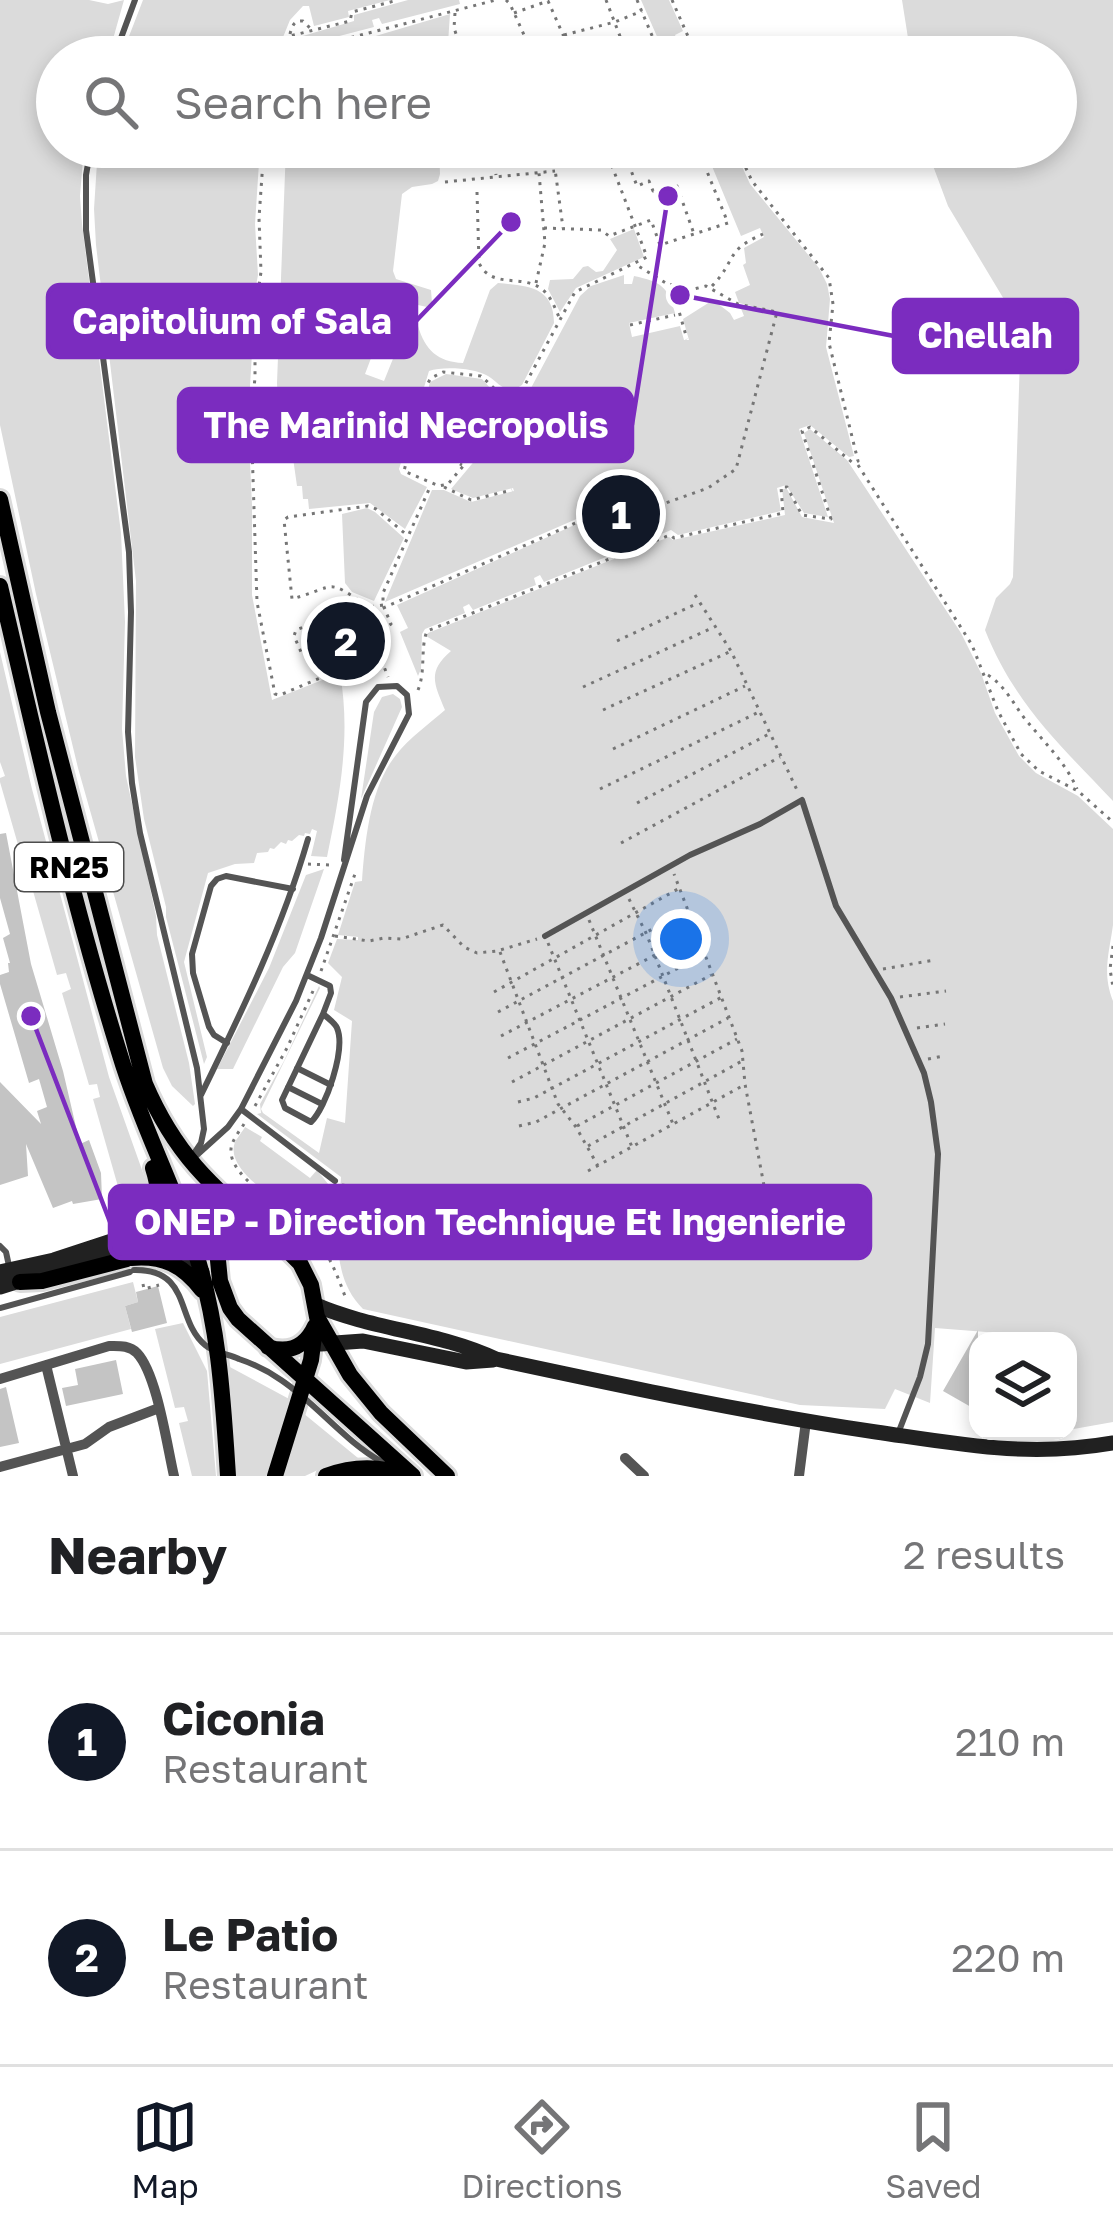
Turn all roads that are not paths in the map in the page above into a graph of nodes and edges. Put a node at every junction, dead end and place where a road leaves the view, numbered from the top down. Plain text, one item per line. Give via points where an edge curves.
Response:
1 (135, 0) edge
2 (122, 36) edge
3 (87, 168) edge
4 (0, 499) edge
5 (0, 586) edge
6 (308, 839) dead end
7 (344, 860) junction
8 (293, 889) junction
9 (545, 936) road end
10 (307, 975) junction
11 (323, 1014) junction
12 (227, 1043) junction
13 (297, 1067) junction
14 (331, 1085) junction
15 (288, 1087) junction
16 (201, 1095) junction
17 (323, 1105) junction
18 (241, 1109) junction
19 (152, 1144) junction
20 (189, 1161) junction
21 (336, 1182) road end
22 (186, 1215) junction
23 (149, 1218) junction
24 (255, 1225) junction
25 (0, 1246) edge
26 (128, 1251) junction
27 (201, 1270) junction
28 (10, 1274) edge
29 (220, 1281) junction
30 (0, 1287) edge
31 (208, 1298) junction
32 (0, 1308) edge
33 (230, 1308) junction
34 (315, 1331) junction
35 (267, 1347) junction
36 (218, 1352) junction
37 (496, 1359) junction
38 (46, 1365) junction
39 (0, 1379) edge
40 (303, 1387) junction
41 (159, 1408) junction
42 (806, 1421) junction
43 (897, 1435) junction
44 (1113, 1443) edge
45 (67, 1450) junction
46 (625, 1458) dead end
47 (0, 1467) edge
48 (408, 1473) edge
49 (73, 1476) edge
50 (174, 1476) edge
51 (228, 1476) edge
52 (275, 1476) edge
53 (326, 1476) edge
54 (447, 1476) edge
55 (644, 1476) edge
56 (799, 1476) edge

1 - 2 lane
3 - 16 lane via 86,230 130,571 130,770
4 - 20 main road, RN25 via 137,1056 156,1110
5 - 19 main road, RN25 via 107,1010
6 - 8 lane
7 - 7 lane via 409,714 410,700 391,685 366,702
7 - 10 lane
8 - 12 lane
8 - 12 lane via 226,875 211,886 192,964 209,1027
9 - 43 lane via 802,800 836,906 918,1060 938,1148 923,1366
10 - 11 lane via 330,986
10 - 18 lane
11 - 13 lane
11 - 14 lane via 338,1031
12 - 16 lane
13 - 14 lane
13 - 15 lane
14 - 17 lane
15 - 17 lane
15 - 17 lane via 283,1106 308,1121
16 - 20 lane via 204,1129
18 - 20 lane
18 - 21 lane
19 - 22 main road, RN25
19 - 23 main road via 159,1194
20 - 24 main road, RN25
22 - 23 street
22 - 24 street
22 - 26 street
22 - 27 main road
22 - 29 main road, RN25
23 - 26 street
24 - 29 main road via 219,1243
24 - 34 main road, RN25 via 299,1263 311,1285
25 - 28 lane
26 - 27 street via 169,1249
26 - 28 street via 52,1253
26 - 28 main road via 42,1281
26 - 31 main road via 180,1267
26 - 32 lane via 108,1280
26 - 36 lane via 176,1288 199,1339
27 - 31 main road
27 - 33 street
28 - 30 street
29 - 33 main road, RN25
31 - 36 main road
33 - 35 main road, RN25
34 - 35 main road via 286,1350
34 - 37 street via 466,1362
34 - 37 street via 347,1318
34 - 40 main road
34 - 54 main road, RN25 via 370,1401
35 - 40 main road, RN25
36 - 40 lane
36 - 51 main road
37 - 42 street
38 - 39 street
38 - 41 street via 126,1346 147,1372
38 - 45 street
40 - 48 main road, RN25
40 - 52 main road
41 - 45 street
41 - 50 street
42 - 43 street
42 - 56 street
43 - 44 street via 1017,1451
45 - 47 street
45 - 49 street
46 - 55 street
48 - 53 main road via 366,1468

